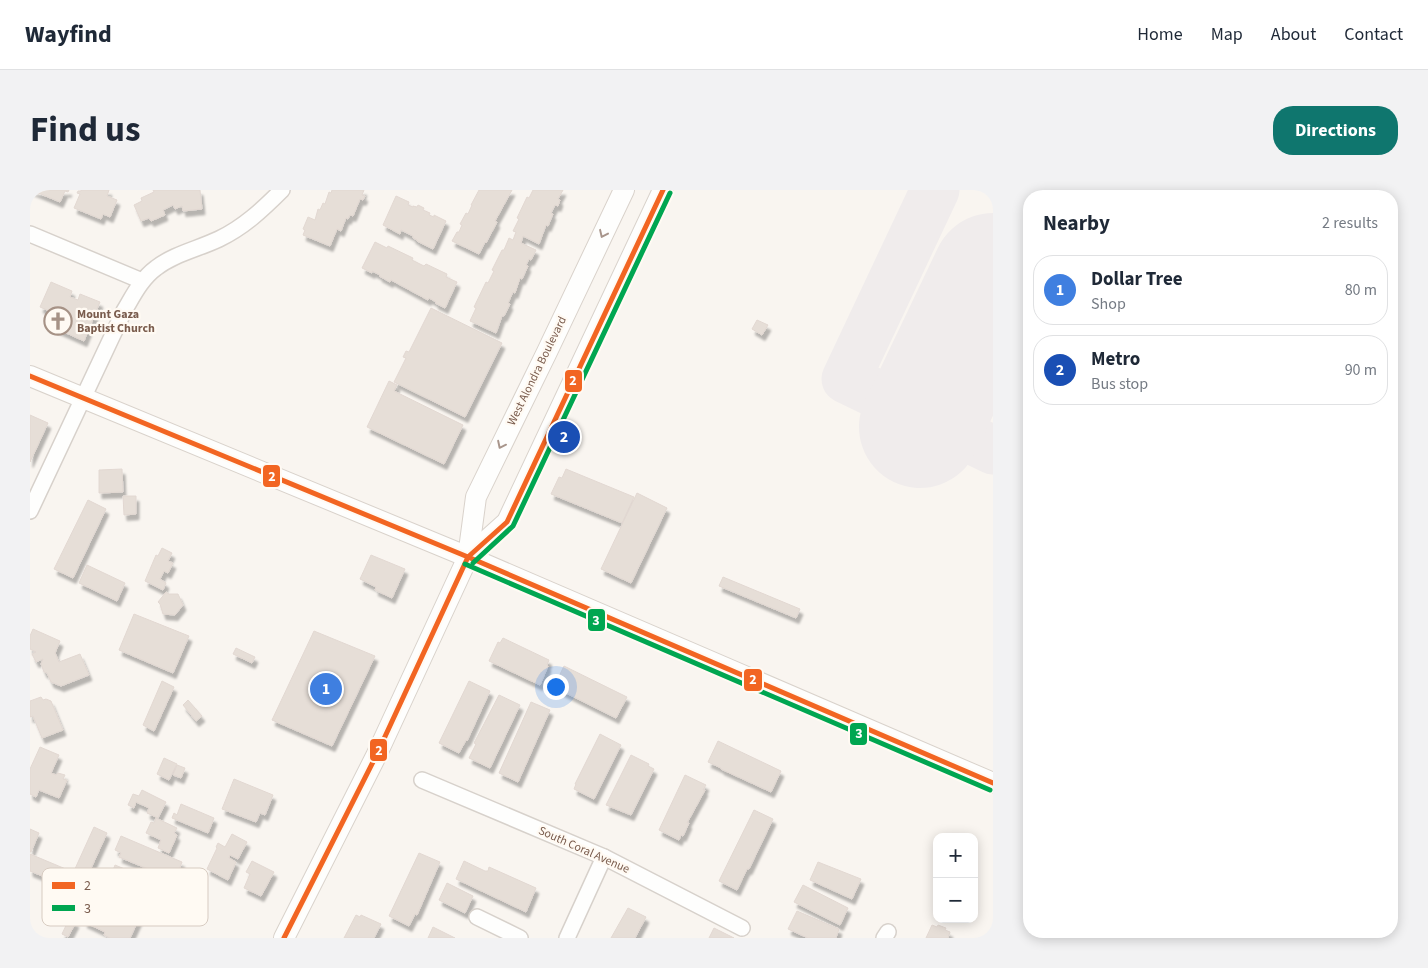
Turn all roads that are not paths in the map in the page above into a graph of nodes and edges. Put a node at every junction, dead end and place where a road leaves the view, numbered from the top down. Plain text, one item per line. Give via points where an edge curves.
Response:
1 (282, 190) edge
2 (624, 190) edge
3 (663, 190) edge
4 (30, 234) edge
5 (142, 282) junction
6 (30, 376) edge
7 (84, 398) junction
8 (30, 512) edge
9 (468, 557) junction
10 (422, 780) dead end
11 (993, 783) edge
12 (604, 857) junction
13 (477, 917) dead end
14 (742, 928) dead end
15 (284, 938) edge
16 (520, 938) edge
17 (567, 938) edge

1 - 5 street via 254,218 219,239 156,268
2 -> 9 main road, West Alondra Boulevard via 476,497
3 - 9 main road, West Alondra Boulevard via 507,522
4 - 5 street
5 - 7 street via 124,311
6 - 7 main road
7 - 8 street
7 - 9 main road
9 - 11 main road
9 - 15 main road, West Alondra Boulevard via 376,756
10 - 12 street, South Coral Avenue
12 - 14 street, South Coral Avenue
12 - 17 street
13 - 16 street

